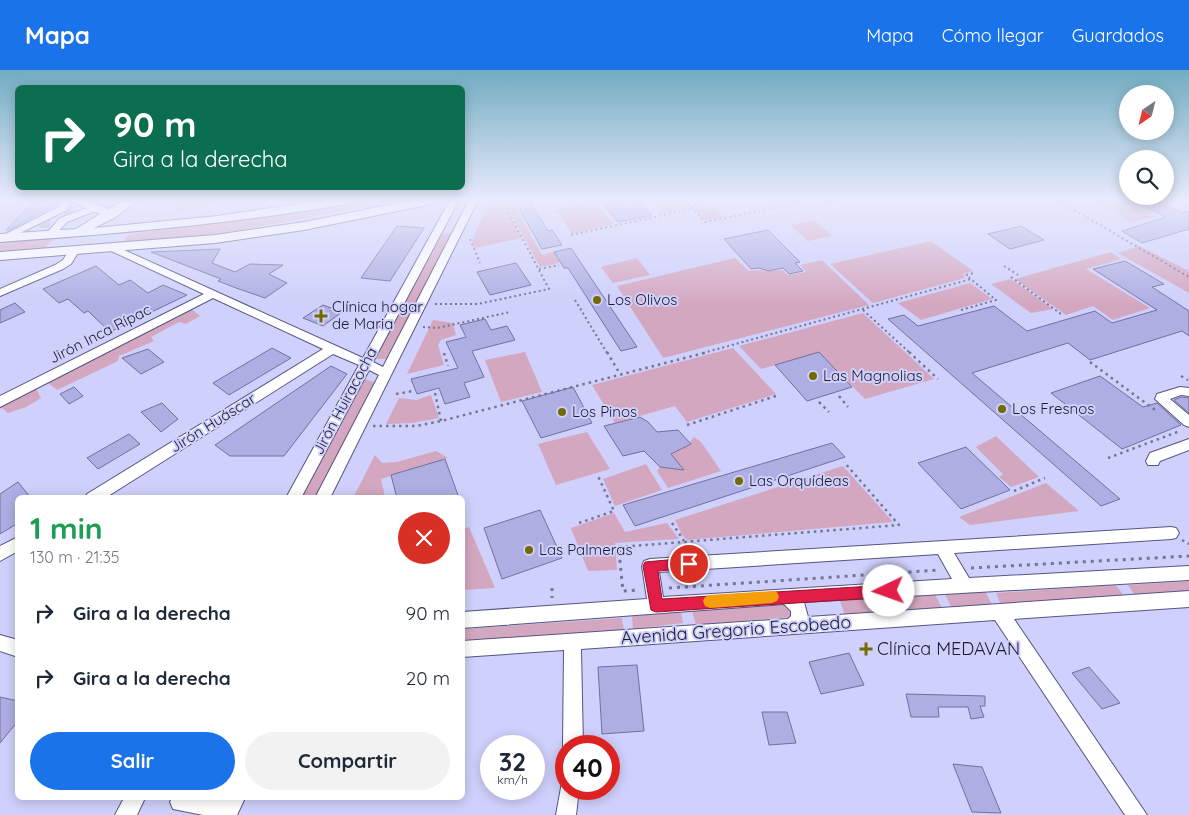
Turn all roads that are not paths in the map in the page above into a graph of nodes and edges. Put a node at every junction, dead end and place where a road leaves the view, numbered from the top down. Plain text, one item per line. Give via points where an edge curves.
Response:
1 (17, 235) edge
2 (76, 235) edge
3 (100, 235) edge
4 (239, 235) edge
5 (437, 235) edge
6 (456, 235) edge
7 (2, 238) edge
8 (113, 248) junction
9 (91, 250) junction
10 (74, 251) junction
11 (0, 256) edge
12 (0, 293) edge
13 (214, 294) junction
14 (334, 348) junction
15 (366, 363) junction
16 (386, 373) junction
17 (1189, 392) edge
18 (0, 402) edge
19 (1189, 422) edge
20 (1189, 444) edge
21 (1153, 461) dead end
22 (97, 495) edge
23 (295, 495) edge
24 (324, 495) edge
25 (1171, 533) dead end
26 (15, 545) edge
27 (942, 547) junction
28 (0, 554) edge
29 (1189, 573) edge
30 (965, 587) junction
31 (812, 595) junction
32 (786, 596) junction
33 (1189, 598) edge
34 (656, 605) junction
35 (999, 612) junction
36 (465, 620) edge
37 (823, 624) junction
38 (792, 626) junction
39 (572, 641) junction
40 (0, 643) edge
41 (15, 648) edge
42 (465, 649) edge
43 (573, 735) edge
44 (134, 800) edge
45 (181, 800) edge
46 (234, 800) edge
47 (568, 800) edge
48 (125, 815) edge
49 (566, 815) edge
50 (1137, 815) edge

1 - 7 main road
2 - 10 main road via 70,241
3 - 9 main road
4 - 8 main road
5 - 15 street, Jirón Huiracocha
6 - 16 street, Jirón Huiracocha
8 - 9 main road
8 - 13 street
9 - 10 main road
10 - 11 main road
10 - 12 street via 59,268
13 - 14 street
13 - 18 street, Jirón Inca Rípac
14 - 15 street
14 - 22 street, Jirón Huáscar
15 - 16 street
15 - 23 street, Jirón Huiracocha
16 - 24 street, Jirón Huiracocha
17 - 19 street via 1180,391 1161,399
20 - 21 street via 1155,457
25 - 27 street
26 - 28 street
27 - 30 street
27 - 34 street via 650,566
29 - 30 street, Avenida Gregorio Escobedo
30 - 31 street, Avenida Gregorio Escobedo
31 - 32 street, Avenida Gregorio Escobedo
31 - 37 street via 808,610
32 - 34 street, Avenida Gregorio Escobedo
32 - 38 street via 796,603 800,614 800,619
33 - 35 street, Avenida Gregorio Escobedo
34 - 36 street, Avenida Gregorio Escobedo
35 - 37 street, Avenida Gregorio Escobedo
35 - 50 street
37 - 38 street, Avenida Gregorio Escobedo
38 - 39 street, Avenida Gregorio Escobedo
39 - 42 street, Avenida Gregorio Escobedo
39 - 43 street
40 - 41 street
44 - 48 street
45 - 46 street via 230,808
47 - 49 street

